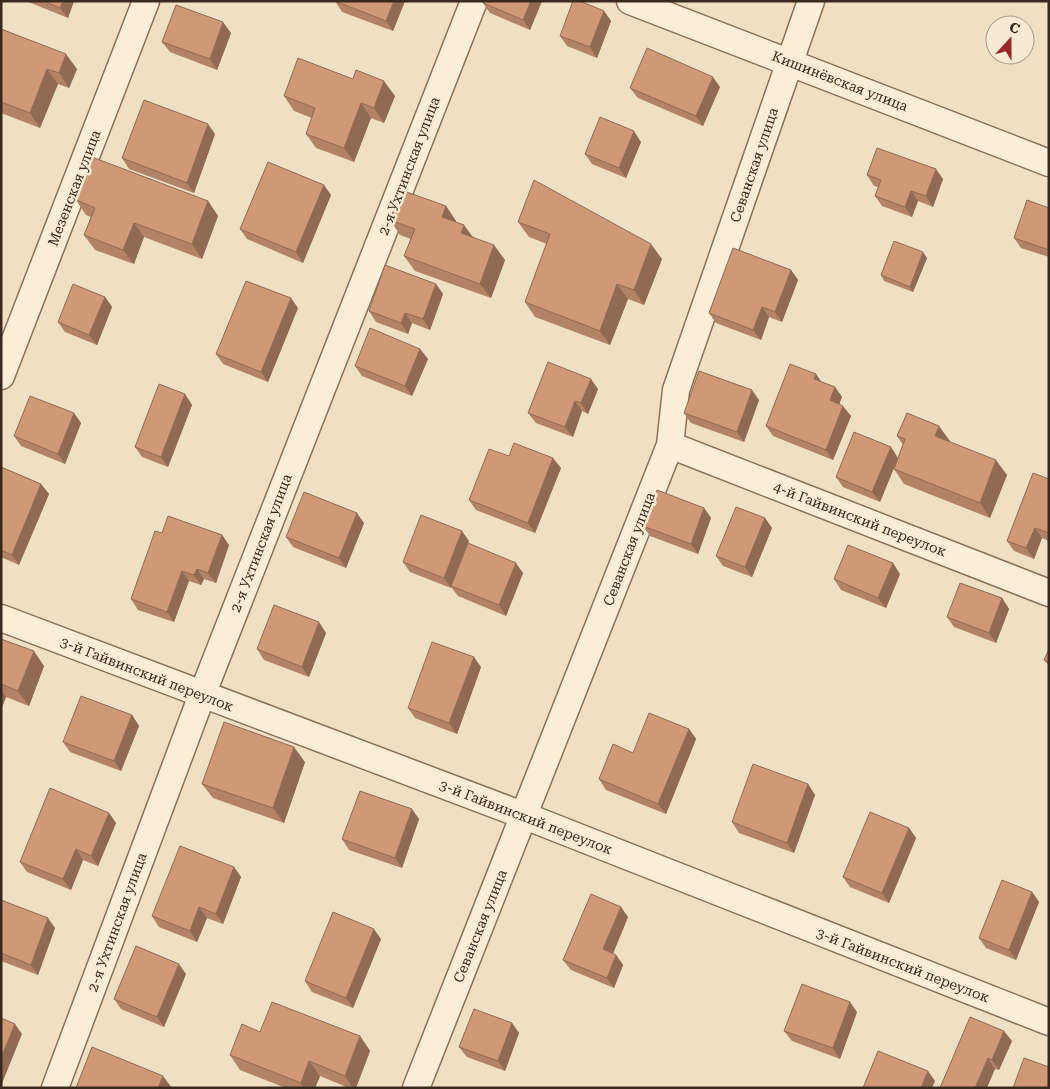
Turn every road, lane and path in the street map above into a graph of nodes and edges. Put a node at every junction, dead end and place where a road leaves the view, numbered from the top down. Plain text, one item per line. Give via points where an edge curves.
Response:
1 (146, 1) edge
2 (474, 1) edge
3 (630, 1) edge
4 (811, 1) edge
5 (790, 62) junction
6 (1049, 163) edge
7 (1, 376) edge
8 (670, 445) junction
9 (1049, 594) edge
10 (1, 618) edge
11 (202, 695) junction
12 (525, 816) junction
13 (1049, 1022) edge
14 (56, 1088) edge
15 (416, 1088) edge

1 - 7 street, Мезенская улица
2 - 11 street, 2-я Ухтинская улица
3 - 5 street, Кишинёвская улица
4 - 5 street, Севанская улица
5 - 6 street, Кишинёвская улица
5 - 8 street, Севанская улица via 676,390
8 - 9 street, 4-й Гайвинский переулок
8 - 12 street, Севанская улица
10 - 11 street, 3-й Гайвинский переулок
11 - 12 street, 3-й Гайвинский переулок
11 - 14 street, 2-я Ухтинская улица
12 - 13 street, 3-й Гайвинский переулок
12 - 15 street, Севанская улица

